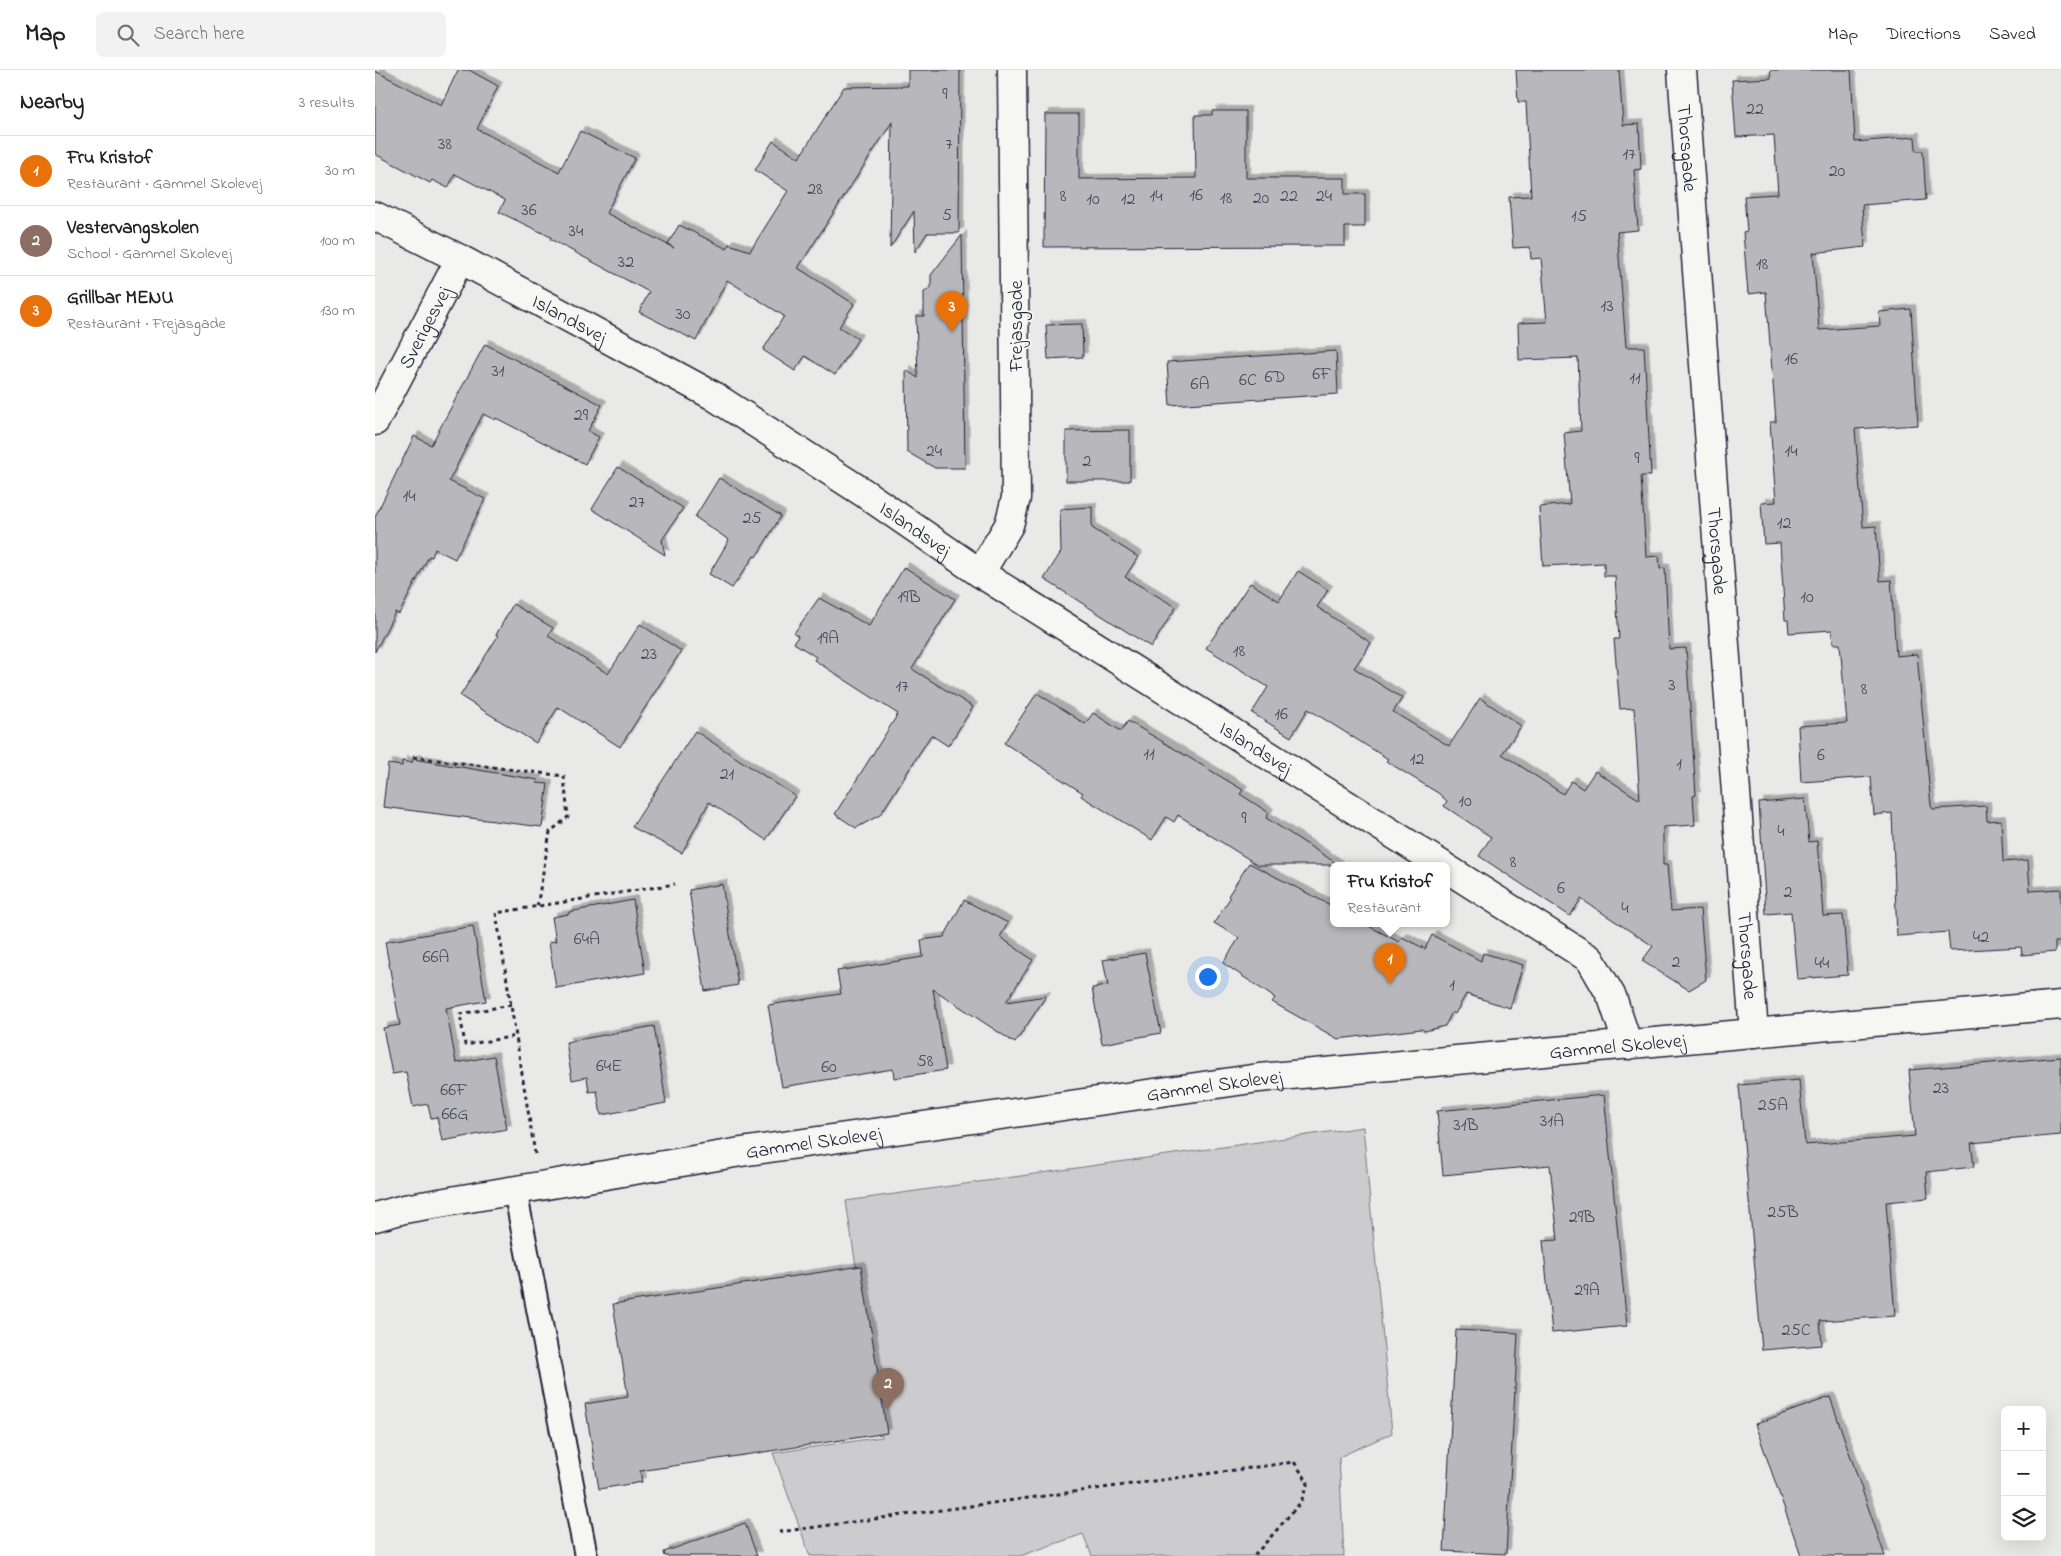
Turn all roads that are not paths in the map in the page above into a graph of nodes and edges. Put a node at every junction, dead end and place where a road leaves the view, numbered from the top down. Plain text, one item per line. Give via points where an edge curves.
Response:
1 (1013, 70) edge
2 (1682, 70) edge
3 (375, 216) edge
4 (460, 258) junction
5 (375, 421) edge
6 (980, 573) junction
7 (1437, 862) edge
8 (1450, 871) edge
9 (2061, 1005) edge
10 (1754, 1033) junction
11 (1628, 1045) junction
12 (528, 1188) junction
13 (375, 1217) edge
14 (586, 1556) edge

1 - 6 street, Frejasgade via 1016,498 1009,525
2 - 10 street, Thorsgade
3 - 4 street, Islandsvej
4 - 5 street, Sverigesvej
4 - 6 street, Islandsvej via 712,395
6 - 7 street, Islandsvej
8 - 11 street via 1590,959 1612,997
9 - 10 street, Gammel Skolevej
10 - 11 street, Gammel Skolevej
11 - 12 street, Gammel Skolevej via 1259,1078 741,1152
12 - 13 street, Gammel Skolevej
12 - 14 lane

